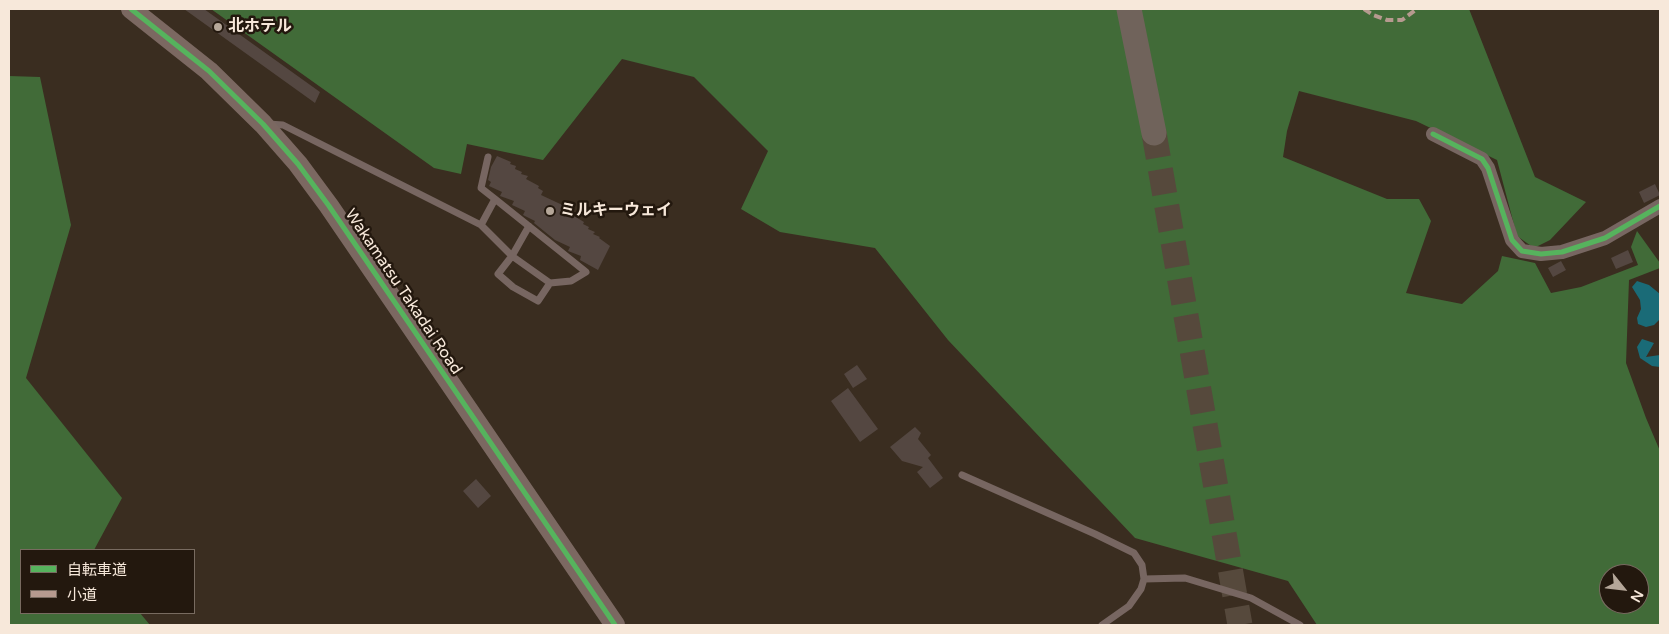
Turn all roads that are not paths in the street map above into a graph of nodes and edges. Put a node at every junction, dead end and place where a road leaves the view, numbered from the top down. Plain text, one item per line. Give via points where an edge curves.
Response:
1 (131, 9) edge
2 (1129, 9) edge
3 (263, 124) junction
4 (1154, 133) tunnel mouth
5 (1434, 134) dead end
6 (488, 157) dead end
7 (495, 199) junction
8 (1660, 206) edge
9 (481, 225) junction
10 (529, 226) junction
11 (512, 256) junction
12 (550, 283) junction
13 (962, 475) dead end
14 (1144, 579) junction
15 (615, 625) edge
16 (1102, 625) edge
17 (1300, 625) edge

1 - 3 street, Wakamatsu Takadai Road via 209,71
2 - 4 highway
3 - 9 lane via 283,125
3 - 15 street, Wakamatsu Takadai Road via 329,206
5 - 8 street via 1482,159 1492,177 1512,240 1522,251 1541,254 1562,252 1605,238
6 - 7 lane via 482,188
7 - 9 lane
7 - 10 lane
9 - 11 lane
10 - 11 lane
10 - 12 lane via 586,272 571,281
11 - 12 lane
11 - 12 lane via 498,274 513,287 538,301
13 - 14 lane via 1134,553 1142,565
14 - 16 lane via 1129,606
14 - 17 lane via 1184,578 1251,598

